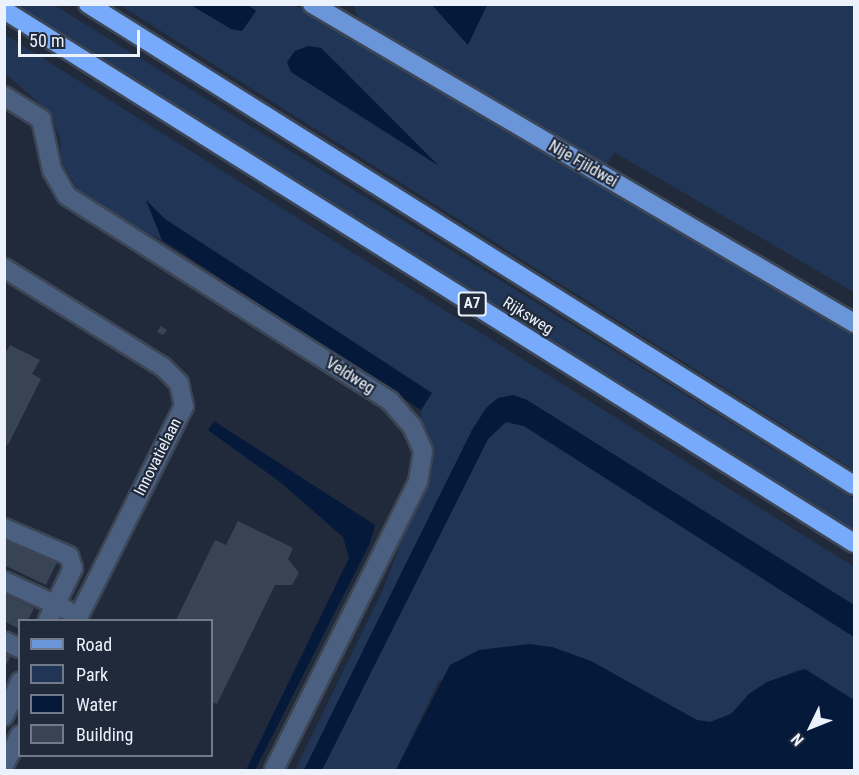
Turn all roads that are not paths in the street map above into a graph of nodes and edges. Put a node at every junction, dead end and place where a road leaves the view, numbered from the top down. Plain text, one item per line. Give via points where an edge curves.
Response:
1 (88, 4) edge
2 (321, 7) edge
3 (4, 10) edge
4 (4, 96) edge
5 (4, 268) edge
6 (855, 323) edge
7 (855, 485) edge
8 (4, 528) edge
9 (855, 543) edge
10 (4, 580) edge
11 (53, 613) edge
12 (78, 618) edge
13 (4, 641) edge
14 (18, 647) edge
15 (18, 687) edge
16 (9, 715) edge
17 (18, 739) edge
18 (4, 765) edge
19 (274, 771) edge

1 - 7 highway, Rijksweg
2 - 6 main road, Nije Fjildwei
3 - 9 highway, Rijksweg / A7
4 - 19 street, Veldweg via 41,119 52,170 67,196 390,401 412,426 423,451 418,482
5 - 12 street, Innovatielaan via 163,367 179,383 184,406
8 - 11 street via 69,556 73,568
10 - 11 street
11 - 12 street
13 - 14 street
15 - 16 street
17 - 18 street

